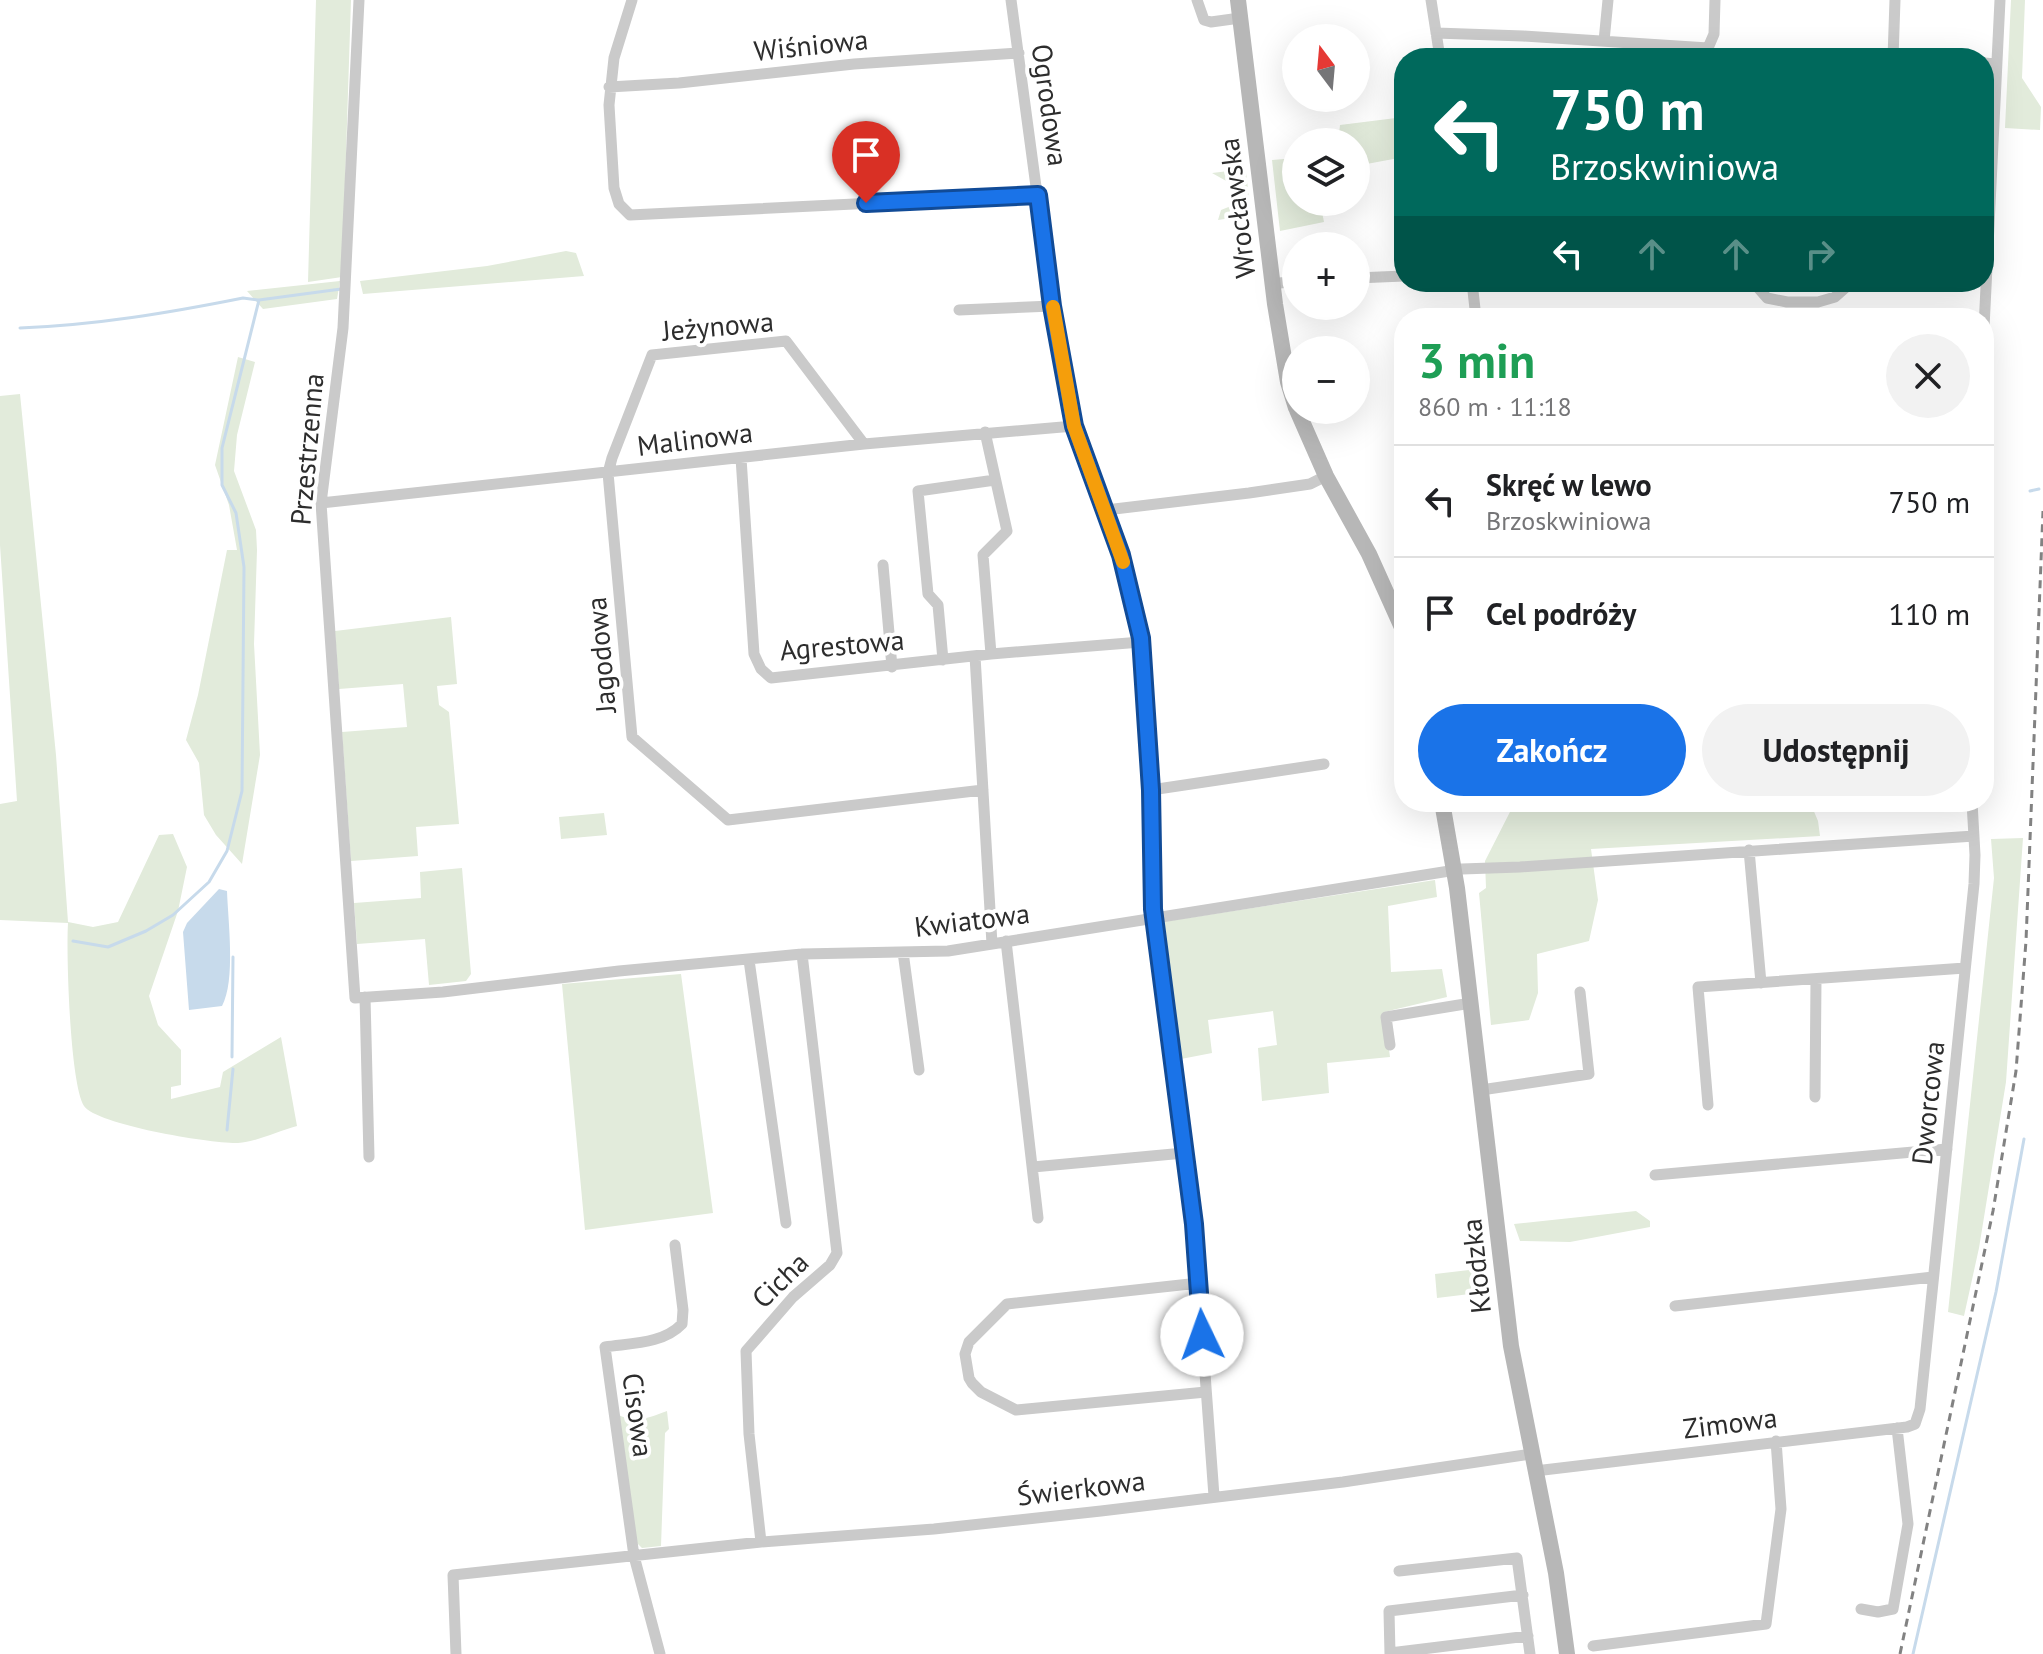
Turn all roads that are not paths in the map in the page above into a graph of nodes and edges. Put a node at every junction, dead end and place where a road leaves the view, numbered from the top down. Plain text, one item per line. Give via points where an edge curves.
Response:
1 (359, 0) edge
2 (632, 0) edge
3 (1011, 0) edge
4 (1197, 0) edge
5 (1238, 0) edge
6 (1431, 0) edge
7 (1608, 0) edge
8 (1715, 0) edge
9 (1895, 0) edge
10 (2000, 0) edge
11 (1240, 18) junction
12 (1436, 33) junction
13 (1604, 41) junction
14 (1438, 48) edge
15 (1666, 48) edge
16 (1711, 48) edge
17 (1893, 48) edge
18 (1992, 48) edge
19 (1019, 53) junction
20 (609, 87) junction
21 (1038, 195) junction
22 (1394, 276) edge
23 (1370, 277) edge
24 (1282, 283) edge
25 (1272, 284) junction
26 (1762, 292) edge
27 (1841, 292) edge
28 (1052, 306) junction
29 (959, 310) dead end
30 (1282, 345) edge
31 (1303, 424) edge
32 (1074, 426) junction
33 (985, 432) junction
34 (864, 444) junction
35 (741, 458) junction
36 (608, 473) junction
37 (1326, 476) junction
38 (995, 480) junction
39 (321, 503) junction
40 (1106, 510) junction
41 (883, 565) dead end
42 (1394, 610) edge
43 (1141, 642) junction
44 (991, 654) junction
45 (975, 656) junction
46 (943, 660) junction
47 (892, 667) junction
48 (1324, 764) dead end
49 (983, 790) junction
50 (1151, 790) junction
51 (1444, 812) edge
52 (1973, 812) edge
53 (1974, 836) junction
54 (1749, 850) junction
55 (1454, 870) junction
56 (1154, 917) junction
57 (1006, 941) junction
58 (992, 944) junction
59 (903, 952) junction
60 (802, 954) junction
61 (749, 960) junction
62 (1965, 968) junction
63 (1816, 980) junction
64 (1761, 983) junction
65 (1580, 992) dead end
66 (360, 998) junction
67 (1471, 1003) junction
68 (1390, 1045) dead end
69 (919, 1070) dead end
70 (1481, 1090) junction
71 (1815, 1097) dead end
72 (1708, 1105) dead end
73 (1947, 1149) junction
74 (1184, 1153) junction
75 (369, 1157) dead end
76 (1033, 1167) junction
77 (1655, 1175) dead end
78 (1038, 1218) dead end
79 (786, 1223) dead end
80 (675, 1245) dead end
81 (1933, 1277) junction
82 (1199, 1283) junction
83 (1675, 1306) dead end
84 (1206, 1392) junction
85 (1897, 1428) junction
86 (1776, 1441) junction
87 (1533, 1463) junction
88 (1214, 1496) junction
89 (761, 1542) junction
90 (634, 1556) junction
91 (1399, 1571) dead end
92 (1523, 1595) junction
93 (1861, 1609) dead end
94 (1528, 1636) junction
95 (1593, 1646) dead end
96 (1390, 1653) edge
97 (456, 1654) edge
98 (660, 1654) edge
99 (1530, 1654) edge
100 (1567, 1654) edge

1 - 39 street, Przestrzenna via 343,328
2 - 20 street
3 - 19 street, Ogrodowa
4 - 11 street via 1204,20
5 - 11 main road, Wrocławska
6 - 12 street
7 - 13 street
8 - 16 street
9 - 17 street
10 - 18 street
11 - 25 main road, Wrocławska
12 - 13 street
12 - 14 street
13 - 15 street
19 - 20 street, Wiśniowa
19 - 21 street, Ogrodowa
20 - 21 street via 616,198 625,212 639,216
21 - 28 street, Ogrodowa
22 - 23 street
24 - 25 street
25 - 30 main road, Wrocławska
26 - 27 street via 1767,298 1809,302
28 - 29 street
28 - 32 street, Ogrodowa
31 - 37 main road, Wrocławska
32 - 33 street, Malinowa
32 - 40 street, Ogrodowa
33 - 34 street, Malinowa
33 - 38 street
34 - 35 street, Malinowa
34 - 36 street, Jeżynowa via 786,341 652,355
35 - 36 street, Malinowa
35 - 47 street, Agrestowa via 754,654 761,669 771,678
36 - 39 street, Malinowa
36 - 49 street, Jagodowa via 632,737 728,820
37 - 40 street via 1310,484
37 - 42 main road, Wrocławska
38 - 44 street via 1007,531 983,555
38 - 46 street via 918,491 928,594 938,605
39 - 66 street, Przestrzenna
40 - 43 street, Ogrodowa
41 - 47 street
43 - 44 street, Agrestowa
43 - 50 street, Ogrodowa
44 - 45 street, Agrestowa
45 - 46 street, Agrestowa
45 - 49 street
46 - 47 street, Agrestowa
48 - 50 street
49 - 58 street
50 - 56 street, Ogrodowa
51 - 55 main road
52 - 53 street, Dworcowa
53 - 54 street, Kwiatowa
53 - 62 street, Dworcowa
54 - 55 street, Kwiatowa
54 - 64 street
55 - 56 street, Kwiatowa
55 - 67 main road, Kłodzka
56 - 57 street, Kwiatowa
56 - 74 street, Ogrodowa
57 - 58 street, Kwiatowa
57 - 76 street
58 - 59 street, Kwiatowa
59 - 60 street, Kwiatowa
59 - 69 street
60 - 61 street, Kwiatowa
60 - 89 street, Cicha via 837,1253 746,1351
61 - 66 street, Kwiatowa
61 - 79 street
62 - 63 street
62 - 73 street, Dworcowa
63 - 64 street
63 - 71 street
64 - 72 street via 1698,987
65 - 70 street via 1589,1074
66 - 75 street, Przestrzenna
67 - 68 street via 1386,1017
67 - 70 main road, Kłodzka
70 - 87 main road, Kłodzka via 1511,1346
73 - 77 street
73 - 81 street, Dworcowa
74 - 76 street
74 - 82 street, Ogrodowa
76 - 78 street
80 - 90 street, Cisowa via 682,1324 652,1341 605,1347
81 - 83 street
81 - 85 street, Dworcowa via 1920,1409 1915,1424
82 - 84 street, Ogrodowa
82 - 84 street via 1007,1304 969,1342 965,1354 972,1383 1016,1410
84 - 88 street, Ogrodowa
85 - 86 street, Zimowa
85 - 93 street via 1908,1534 1893,1609
86 - 87 street, Zimowa
86 - 95 street via 1781,1509 1766,1624
87 - 88 street, Świerkowa
87 - 100 main road, Kłodzka
88 - 89 street, Świerkowa via 934,1529
89 - 90 street, Świerkowa
90 - 97 street, Świerkowa via 453,1575
90 - 98 street
91 - 92 street via 1517,1558
92 - 94 street
92 - 96 street via 1389,1611
94 - 96 street
94 - 99 street

